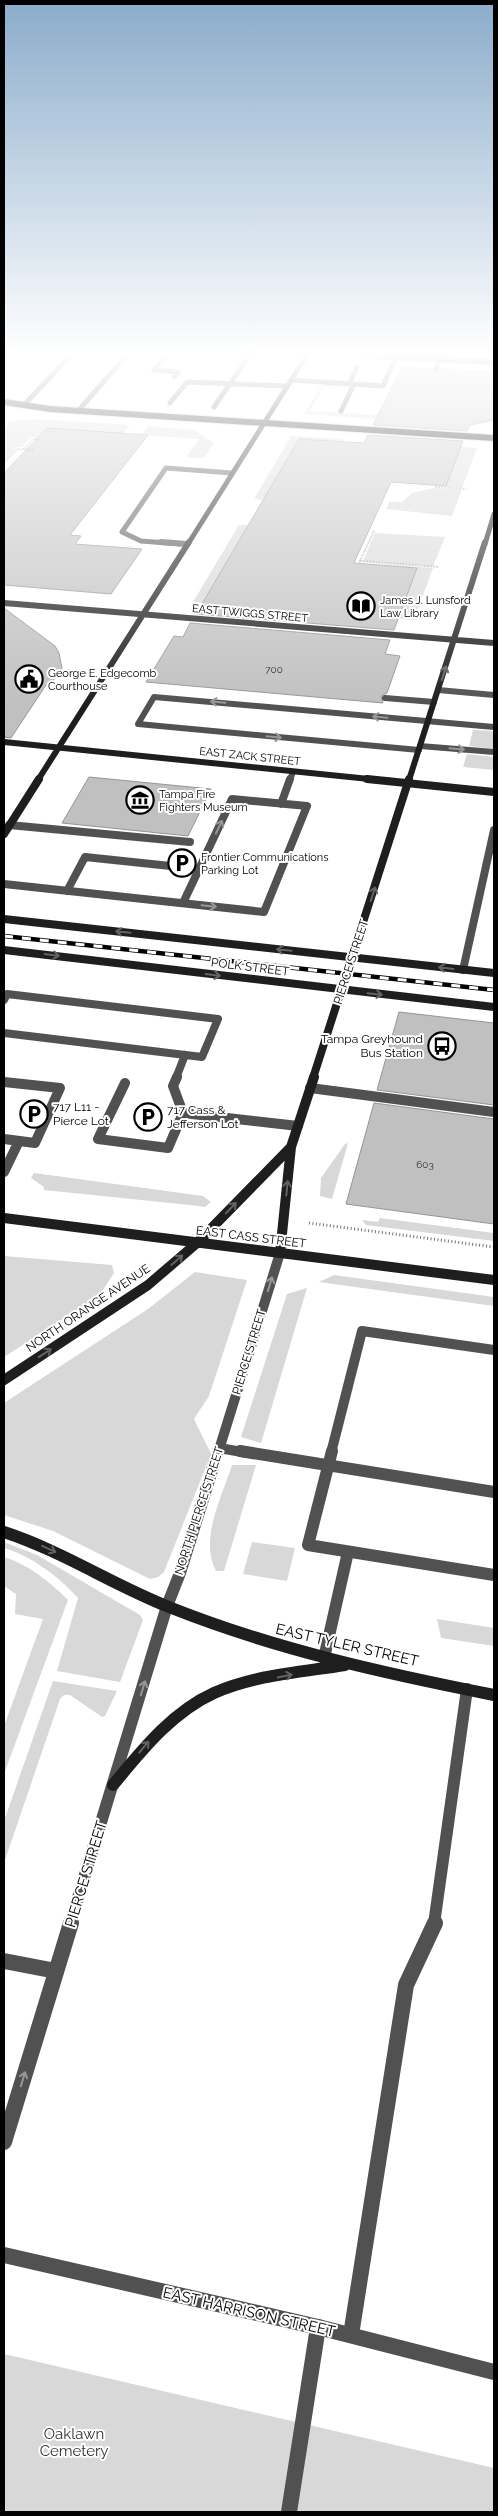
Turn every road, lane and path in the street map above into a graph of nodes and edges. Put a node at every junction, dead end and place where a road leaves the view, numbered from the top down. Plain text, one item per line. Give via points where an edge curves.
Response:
1 (163, 472) edge
2 (224, 472) edge
3 (232, 473) joint
4 (435, 487) dead end
5 (466, 489) dead end
6 (494, 514) edge
7 (492, 528) edge
8 (374, 531) dead end
9 (187, 544) junction
10 (439, 567) dead end
11 (4, 603) edge
12 (142, 614) junction
13 (454, 640) junction
14 (494, 643) edge
15 (438, 690) junction
16 (494, 695) edge
17 (385, 698) dead end
18 (434, 702) junction
19 (428, 722) junction
20 (494, 727) edge
21 (4, 742) edge
22 (58, 748) junction
23 (420, 748) junction
24 (494, 752) edge
25 (294, 772) junction
26 (408, 784) junction
27 (494, 792) edge
28 (280, 804) junction
29 (10, 824) junction
30 (494, 830) edge
31 (4, 834) edge
32 (190, 842) dead end
33 (200, 869) junction
34 (4, 884) edge
35 (67, 891) junction
36 (183, 903) junction
37 (4, 919) edge
38 (4, 950) edge
39 (353, 957) junction
40 (464, 970) junction
41 (494, 973) edge
42 (342, 990) junction
43 (4, 1000) edge
44 (494, 1007) edge
45 (4, 1033) edge
46 (185, 1055) junction
47 (4, 1082) edge
48 (125, 1083) dead end
49 (310, 1088) junction
50 (494, 1112) edge
51 (183, 1113) junction
52 (298, 1126) junction
53 (4, 1139) edge
54 (19, 1141) junction
55 (291, 1147) junction
56 (4, 1172) edge
57 (4, 1218) edge
58 (197, 1243) junction
59 (280, 1253) junction
60 (494, 1280) edge
61 (494, 1350) edge
62 (4, 1380) edge
63 (230, 1415) joint
64 (219, 1448) junction
65 (328, 1466) junction
66 (494, 1492) edge
67 (4, 1532) edge
68 (348, 1552) junction
69 (494, 1575) edge
70 (167, 1606) junction
71 (324, 1658) junction
72 (350, 1664) junction
73 (467, 1689) junction
74 (494, 1694) edge
75 (113, 1784) junction
76 (4, 1961) edge
77 (56, 1971) junction
78 (10, 2101) edge
79 (4, 2142) edge
80 (4, 2255) edge
81 (318, 2327) junction
82 (351, 2336) junction
83 (494, 2372) edge
84 (288, 2512) edge

1 - 9 street via 122,532 141,540
2 - 3 street
3 - 9 main road
4 - 5 path
6 - 7 main road, PIERCE STREET
7 - 13 main road, PIERCE STREET
8 - 10 path via 360,561
9 - 12 main road
11 - 12 main road, EAST TWIGGS STREET
12 - 13 main road, EAST TWIGGS STREET
12 - 22 main road
13 - 14 main road, EAST TWIGGS STREET
15 -> 13 main road, PIERCE STREET
15 - 16 street
15 - 18 main road, PIERCE STREET
17 - 18 street
18 - 19 main road, PIERCE STREET
19 - 20 street
19 - 23 main road, PIERCE STREET
19 -> 23 street via 154,697 138,724
21 - 22 main road, EAST ZACK STREET
22 - 25 main road, EAST ZACK STREET
22 - 29 main road
23 -> 24 street
23 - 26 main road, PIERCE STREET
25 - 26 main road, EAST ZACK STREET
25 - 28 street
26 - 27 main road, EAST ZACK STREET
39 -> 26 main road, PIERCE STREET
33 -> 28 street via 232,799
36 -> 28 street via 264,912 307,806
29 - 31 main road
29 - 32 street
30 - 40 street
33 - 35 street via 85,857
33 - 36 street
34 - 35 street
35 - 36 street
39 -> 37 main road, POLK STREET
38 -> 42 main road, POLK STREET
40 -> 39 main road, POLK STREET
39 - 42 main road, PIERCE STREET
40 - 41 main road, POLK STREET
42 -> 44 main road, POLK STREET
42 - 49 main road, PIERCE STREET
43 - 46 street via 7,994 218,1019 202,1057
45 - 46 street
46 - 51 street via 174,1086
47 - 54 street via 60,1088 35,1143
48 - 51 street via 98,1139 168,1148
49 - 50 street
49 - 52 main road, PIERCE STREET
51 - 52 street
52 - 55 main road, PIERCE STREET
53 - 54 street
54 - 56 street
58 -> 55 main road, NORTH ORANGE AVENUE
59 -> 55 main road, PIERCE STREET
57 - 58 main road, EAST CASS STREET
58 - 59 main road, EAST CASS STREET
62 -> 58 main road, NORTH ORANGE AVENUE via 148,1285
59 - 60 main road, EAST CASS STREET
63 -> 59 street, PIERCE STREET
61 - 65 street via 362,1331
63 - 64 street, NORTH PIERCE STREET
64 - 65 street
64 - 70 street, NORTH PIERCE STREET
65 - 66 street
65 - 68 street via 308,1545
67 -> 70 main road, EAST TYLER STREET via 52,1550
68 - 69 street
68 - 71 street
70 - 71 main road, EAST TYLER STREET via 261,1641
75 -> 70 street, PIERCE STREET
71 - 72 main road, EAST TYLER STREET
72 - 73 main road, EAST TYLER STREET
75 -> 72 main road via 154,1736 215,1693 254,1682
73 - 74 main road, EAST TYLER STREET
73 - 82 street via 435,1922 406,1985
75 - 77 street, PIERCE STREET
76 - 77 street
78 -> 77 street, PIERCE STREET
78 - 79 street, PIERCE STREET
80 - 81 street, EAST HARRISON STREET
81 - 82 street, EAST HARRISON STREET
81 - 84 street
82 - 83 street, EAST HARRISON STREET

